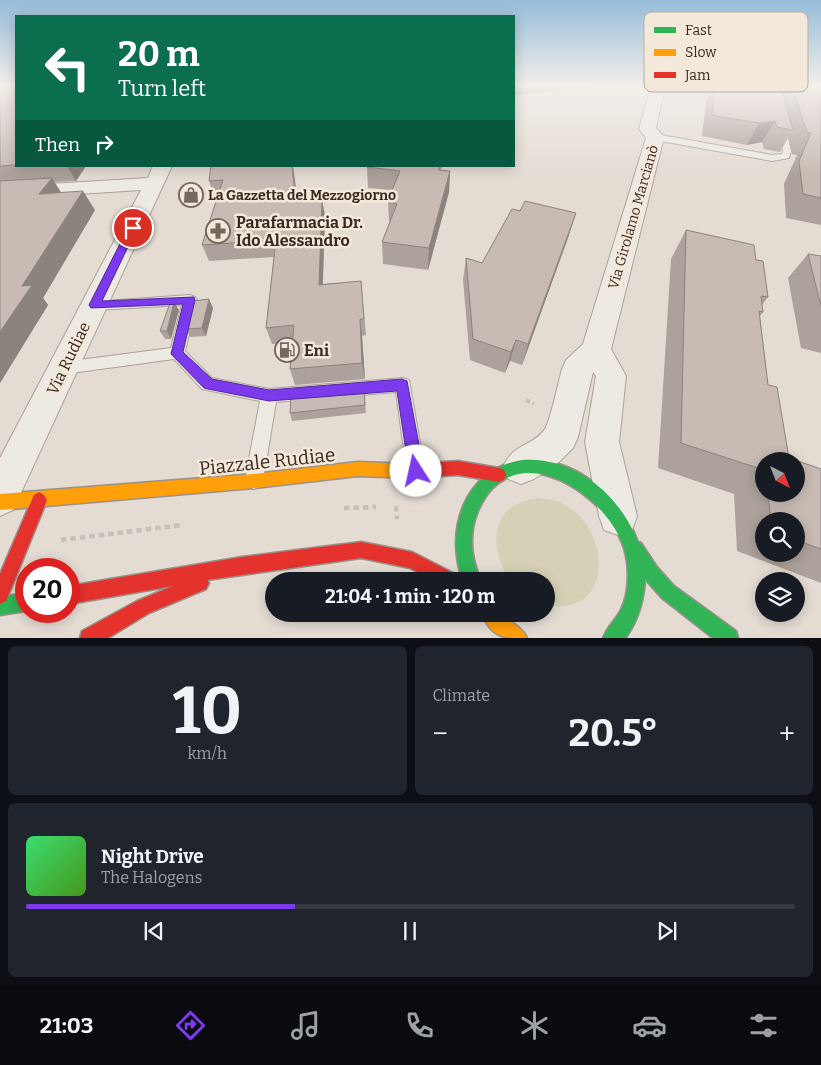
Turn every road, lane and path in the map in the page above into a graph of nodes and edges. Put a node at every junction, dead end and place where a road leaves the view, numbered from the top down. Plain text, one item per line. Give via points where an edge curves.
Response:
1 (650, 116) edge
2 (778, 116) edge
3 (655, 137) junction
4 (159, 174) edge
5 (0, 193) edge
6 (94, 305) junction
7 (596, 350) junction
8 (177, 354) junction
9 (64, 368) junction
10 (269, 396) junction
11 (416, 471) junction
12 (510, 471) junction
13 (254, 481) junction
14 (0, 496) edge
15 (39, 500) junction
16 (0, 502) edge
17 (379, 506) dead end
18 (388, 506) dead end
19 (396, 506) dead end
20 (336, 508) dead end
21 (618, 516) junction
22 (191, 524) dead end
23 (20, 545) junction
24 (632, 545) junction
25 (242, 565) junction
26 (434, 572) edge
27 (469, 572) edge
28 (80, 593) edge
29 (0, 595) edge
30 (15, 604) edge
31 (0, 606) edge
32 (498, 622) edge
33 (89, 638) edge
34 (518, 638) edge
35 (612, 638) edge
36 (729, 638) edge

1 - 3 street, Via Girolamo Marcianò via 647,129
2 - 3 lane via 786,156 772,158
3 - 7 street, Via Girolamo Marcianò
4 - 5 street
4 - 6 street, Via Rudiae
6 - 8 lane via 190,300
6 - 9 street, Via Rudiae
7 - 12 street, Via Girolamo Marcianò via 577,369 562,437 547,450
7 - 21 street via 611,376 602,442
8 - 9 lane
8 - 10 lane via 208,384
9 - 14 street, Via Rudiae
10 - 11 lane via 402,385
10 - 13 lane
11 - 12 main road, Piazzale Rudiae via 458,468
11 - 13 main road, Piazzale Rudiae via 358,469
12 - 21 main road, Piazzale Rudiae via 546,468 572,476 597,492
12 - 27 main road via 476,494 464,524 464,560
13 - 15 main road, Piazzale Rudiae
15 - 16 main road, Piazzale Rudiae
15 - 23 main road
17 - 20 path
18 - 19 path
21 - 24 main road, Piazzale Rudiae
22 - 23 path
23 - 29 main road
24 - 35 main road, Piazzale Rudiae via 638,576 633,607
24 - 36 main road, Piazzale Rudiae via 668,592
25 - 26 main road via 361,550 412,560
25 - 28 main road
25 - 33 main road via 143,607
30 - 31 main road
32 - 34 main road

